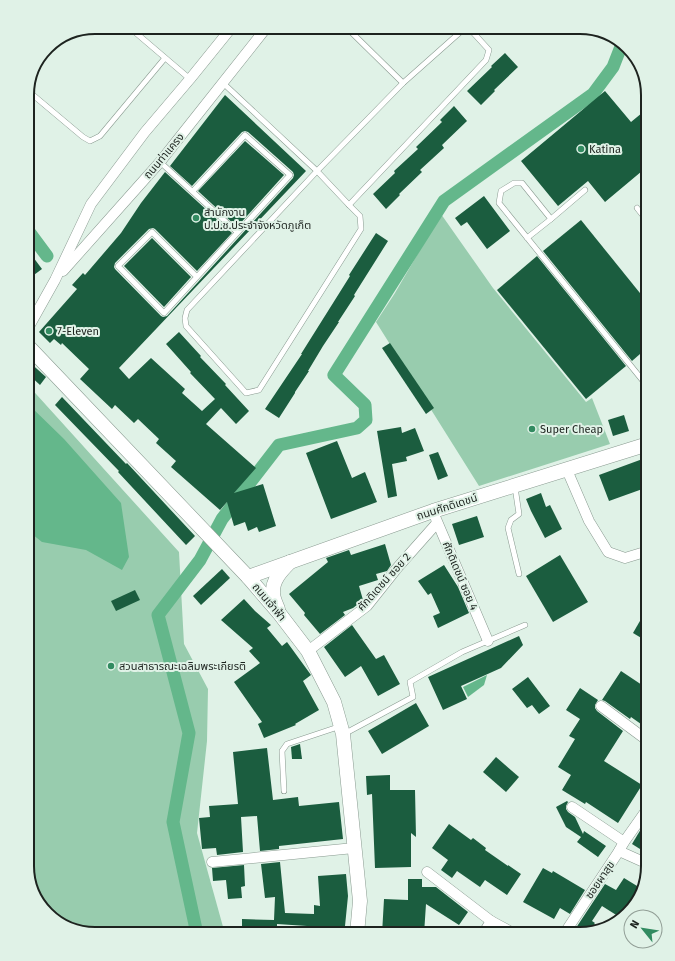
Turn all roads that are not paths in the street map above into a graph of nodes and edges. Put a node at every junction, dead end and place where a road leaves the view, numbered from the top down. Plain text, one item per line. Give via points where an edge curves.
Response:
1 (136, 34) edge
2 (226, 34) edge
3 (261, 34) edge
4 (353, 34) edge
5 (459, 34) edge
6 (474, 34) edge
7 (165, 58) junction
8 (190, 79) junction
9 (223, 82) junction
10 (403, 83) junction
11 (34, 96) edge
12 (160, 162) junction
13 (317, 171) junction
14 (585, 190) dead end
15 (193, 191) junction
16 (349, 205) junction
17 (637, 208) dead end
18 (641, 213) edge
19 (550, 219) junction
20 (237, 232) junction
21 (527, 238) junction
22 (197, 276) junction
23 (55, 280) junction
24 (34, 318) edge
25 (34, 352) edge
26 (641, 378) edge
27 (641, 446) edge
28 (567, 470) junction
29 (515, 486) junction
30 (435, 517) junction
31 (641, 553) edge
32 (290, 562) junction
33 (519, 574) dead end
34 (248, 577) junction
35 (279, 613) junction
36 (525, 625) dead end
37 (488, 641) junction
38 (308, 651) junction
39 (600, 706) dead end
40 (342, 730) junction
41 (641, 736) edge
42 (284, 792) dead end
43 (572, 807) dead end
44 (641, 818) edge
45 (624, 842) junction
46 (354, 848) junction
47 (619, 851) junction
48 (641, 861) edge
49 (212, 862) dead end
50 (427, 872) dead end
51 (491, 921) junction
52 (358, 927) edge
53 (487, 927) edge
54 (502, 927) edge
55 (569, 927) edge

1 - 7 lane
2 - 8 street, ถนนท่าแครง
3 - 9 street, ถนนท่าแครง
4 - 10 lane
5 - 10 lane
6 - 16 lane via 489,50 486,60
7 - 8 lane
7 - 11 lane via 100,136 90,141
8 - 23 street, ถนนท่าแครง via 145,132 91,204
9 - 12 street, ถนนท่าแครง
9 - 13 lane
10 - 13 lane
12 - 15 lane
12 - 23 street, ถนนท่าแครง
13 - 16 lane
13 - 16 lane via 187,310 186,326 246,393 260,390 361,229 360,216
14 - 19 lane
15 - 20 lane
15 - 20 lane via 245,135 290,175
17 - 18 lane
19 - 21 lane
19 - 21 lane via 522,183 514,182 501,191 499,203
20 - 22 lane
21 - 26 lane
22 - 22 lane via 164,313 118,266 152,232
23 - 24 street, ถนนท่าแครง
25 - 34 main road, ถนนเจ้าฟ้า
27 - 28 main road, ถนนศักดิเดชน์
28 - 29 main road, ถนนศักดิเดชน์
28 - 31 street via 589,521 608,552 625,558
29 - 30 main road, ถนนศักดิเดชน์
29 - 33 lane via 519,514 511,520 508,528
30 - 32 main road, ถนนศักดิเดชน์
30 - 37 street, ศักดิเดชน์ ซอย 4
30 - 38 street, ศักดิเดชน์ ซอย 2 via 367,606
32 - 34 main road, ถนนศักดิเดชน์
32 - 35 main road via 279,574 274,586 273,593
34 - 35 main road, ถนนเจ้าฟ้า
35 - 38 main road, ถนนเจ้าฟ้า
36 - 37 lane
37 - 40 lane via 462,652 410,682 413,697
38 - 40 main road, ถนนเจ้าฟ้า via 334,702
39 - 41 street
40 - 42 lane via 288,744 282,751
40 - 46 main road, ถนนเจ้าฟ้า
43 - 45 street
44 - 45 street
45 - 47 street
46 - 49 street
46 - 52 main road, ถนนเจ้าฟ้า via 360,900
47 - 48 street, ซอยผาสุข
47 - 55 street, ซอยผาสุข
50 - 51 street
51 - 53 street
51 - 54 street

